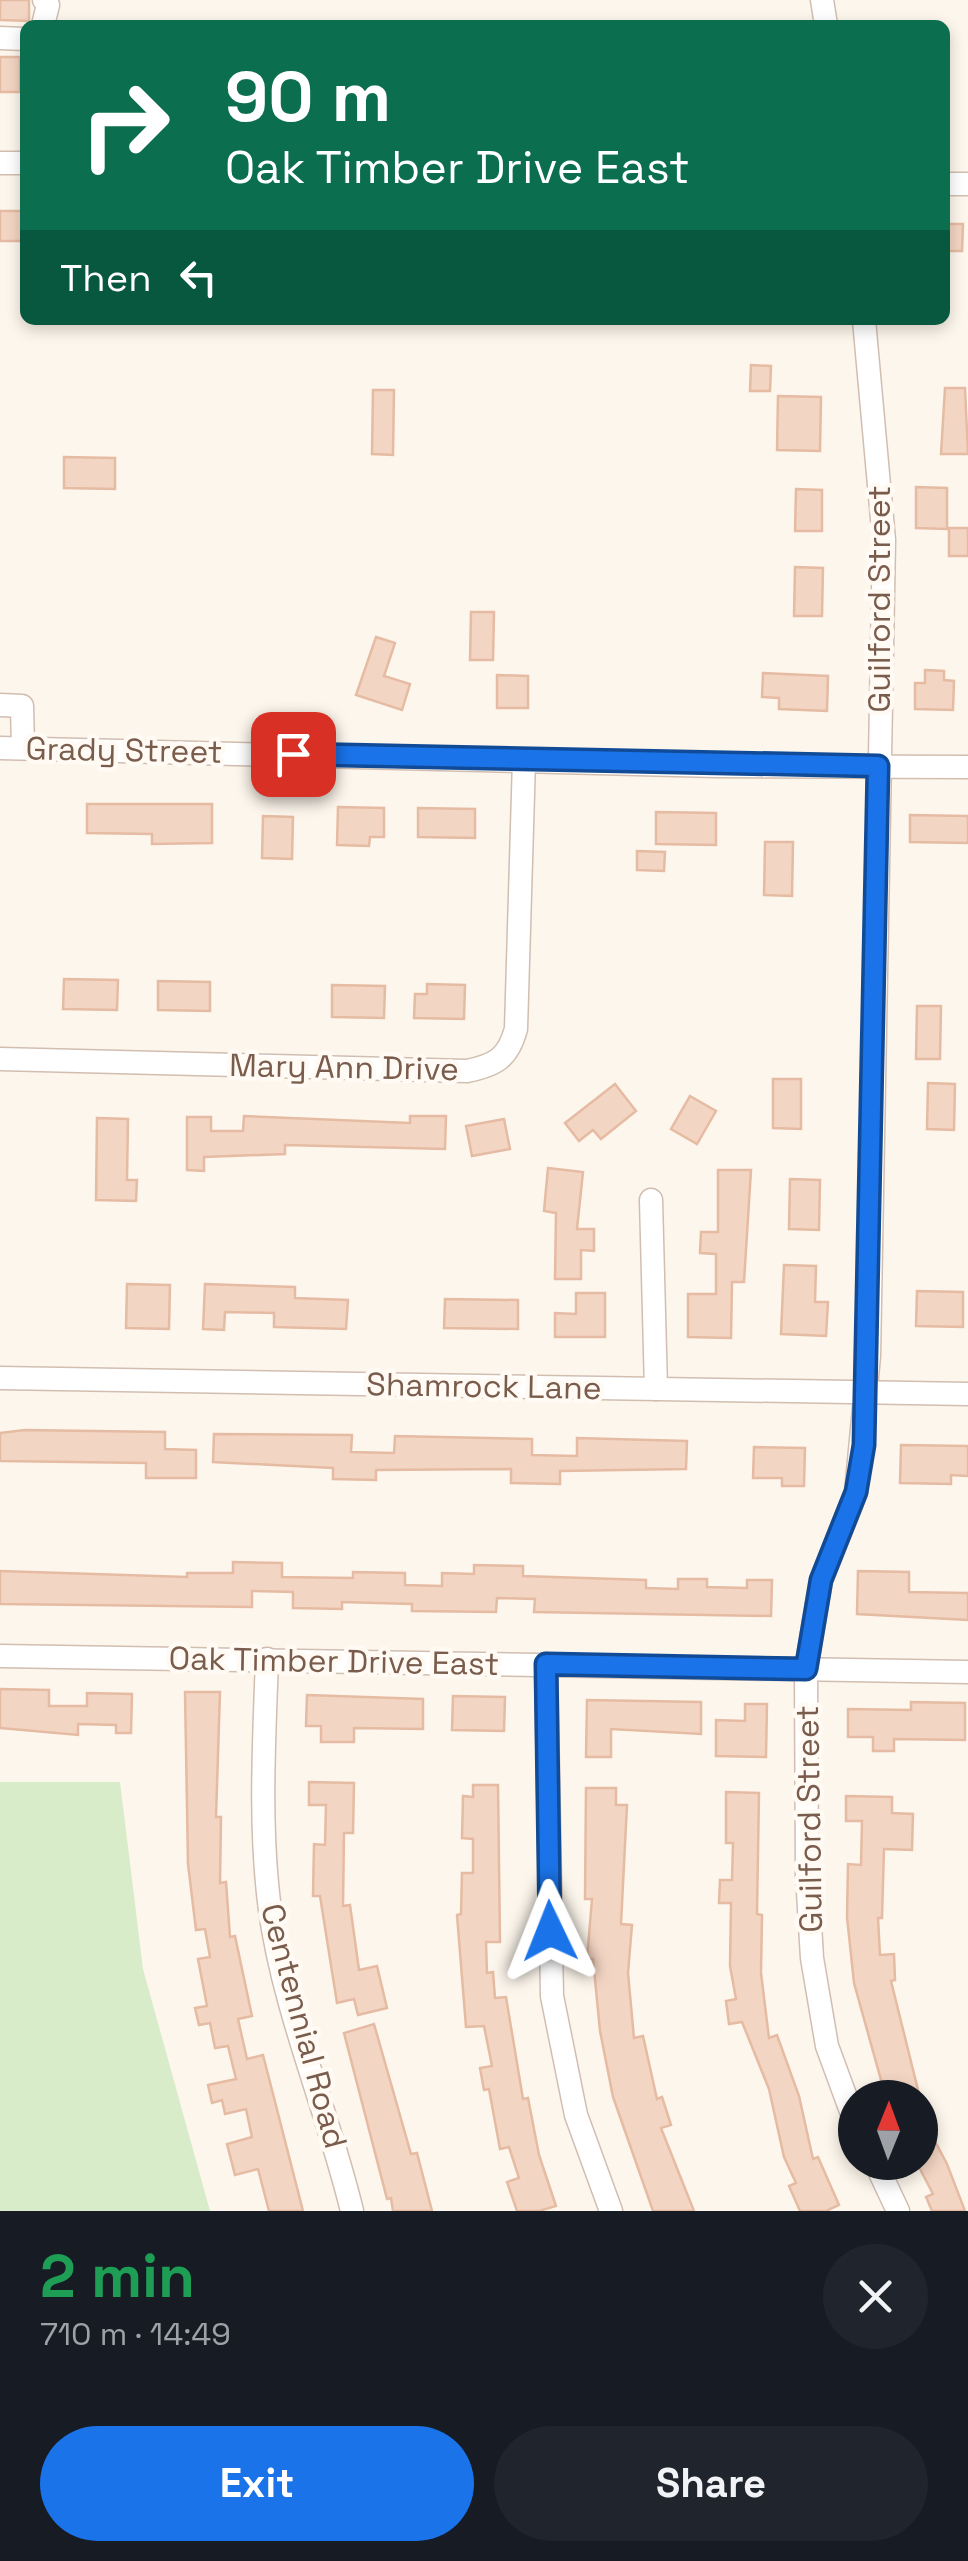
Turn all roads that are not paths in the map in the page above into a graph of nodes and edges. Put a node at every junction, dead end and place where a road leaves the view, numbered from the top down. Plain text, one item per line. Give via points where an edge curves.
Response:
1 (864, 325) edge
2 (0, 705) edge
3 (12, 748) edge
4 (524, 760) junction
5 (878, 766) junction
6 (968, 768) edge
7 (0, 1059) edge
8 (651, 1200) dead end
9 (0, 1378) edge
10 (656, 1388) junction
11 (867, 1392) junction
12 (968, 1394) edge
13 (0, 1656) edge
14 (267, 1659) junction
15 (546, 1664) junction
16 (806, 1669) junction
17 (968, 1672) edge
18 (840, 2080) edge
19 (883, 2180) edge
20 (352, 2211) edge
21 (611, 2211) edge
22 (898, 2211) edge

1 - 5 street, Guilford Street via 884,540
2 - 3 street via 22,706
3 - 4 street, Grady Street
4 - 5 street, Grady Street
4 - 7 street, Mary Ann Drive via 516,1028 510,1052 492,1066 466,1071
5 - 6 street, Grady Street
5 - 11 street, Guilford Street
8 - 10 street
9 - 10 street, Shamrock Lane
10 - 11 street, Shamrock Lane
11 - 12 street, Shamrock Lane
11 - 16 street, Guilford Street via 856,1492 821,1580
13 - 14 street, Oak Timber Drive East
14 - 15 street, Oak Timber Drive East
14 - 20 street, Centennial Road via 262,1804 270,1911
15 - 16 street, Oak Timber Drive East
15 - 21 street via 552,1996 576,2116
16 - 17 street, Oak Timber Drive East
16 - 18 street, Guilford Street via 812,1958
19 - 22 street

